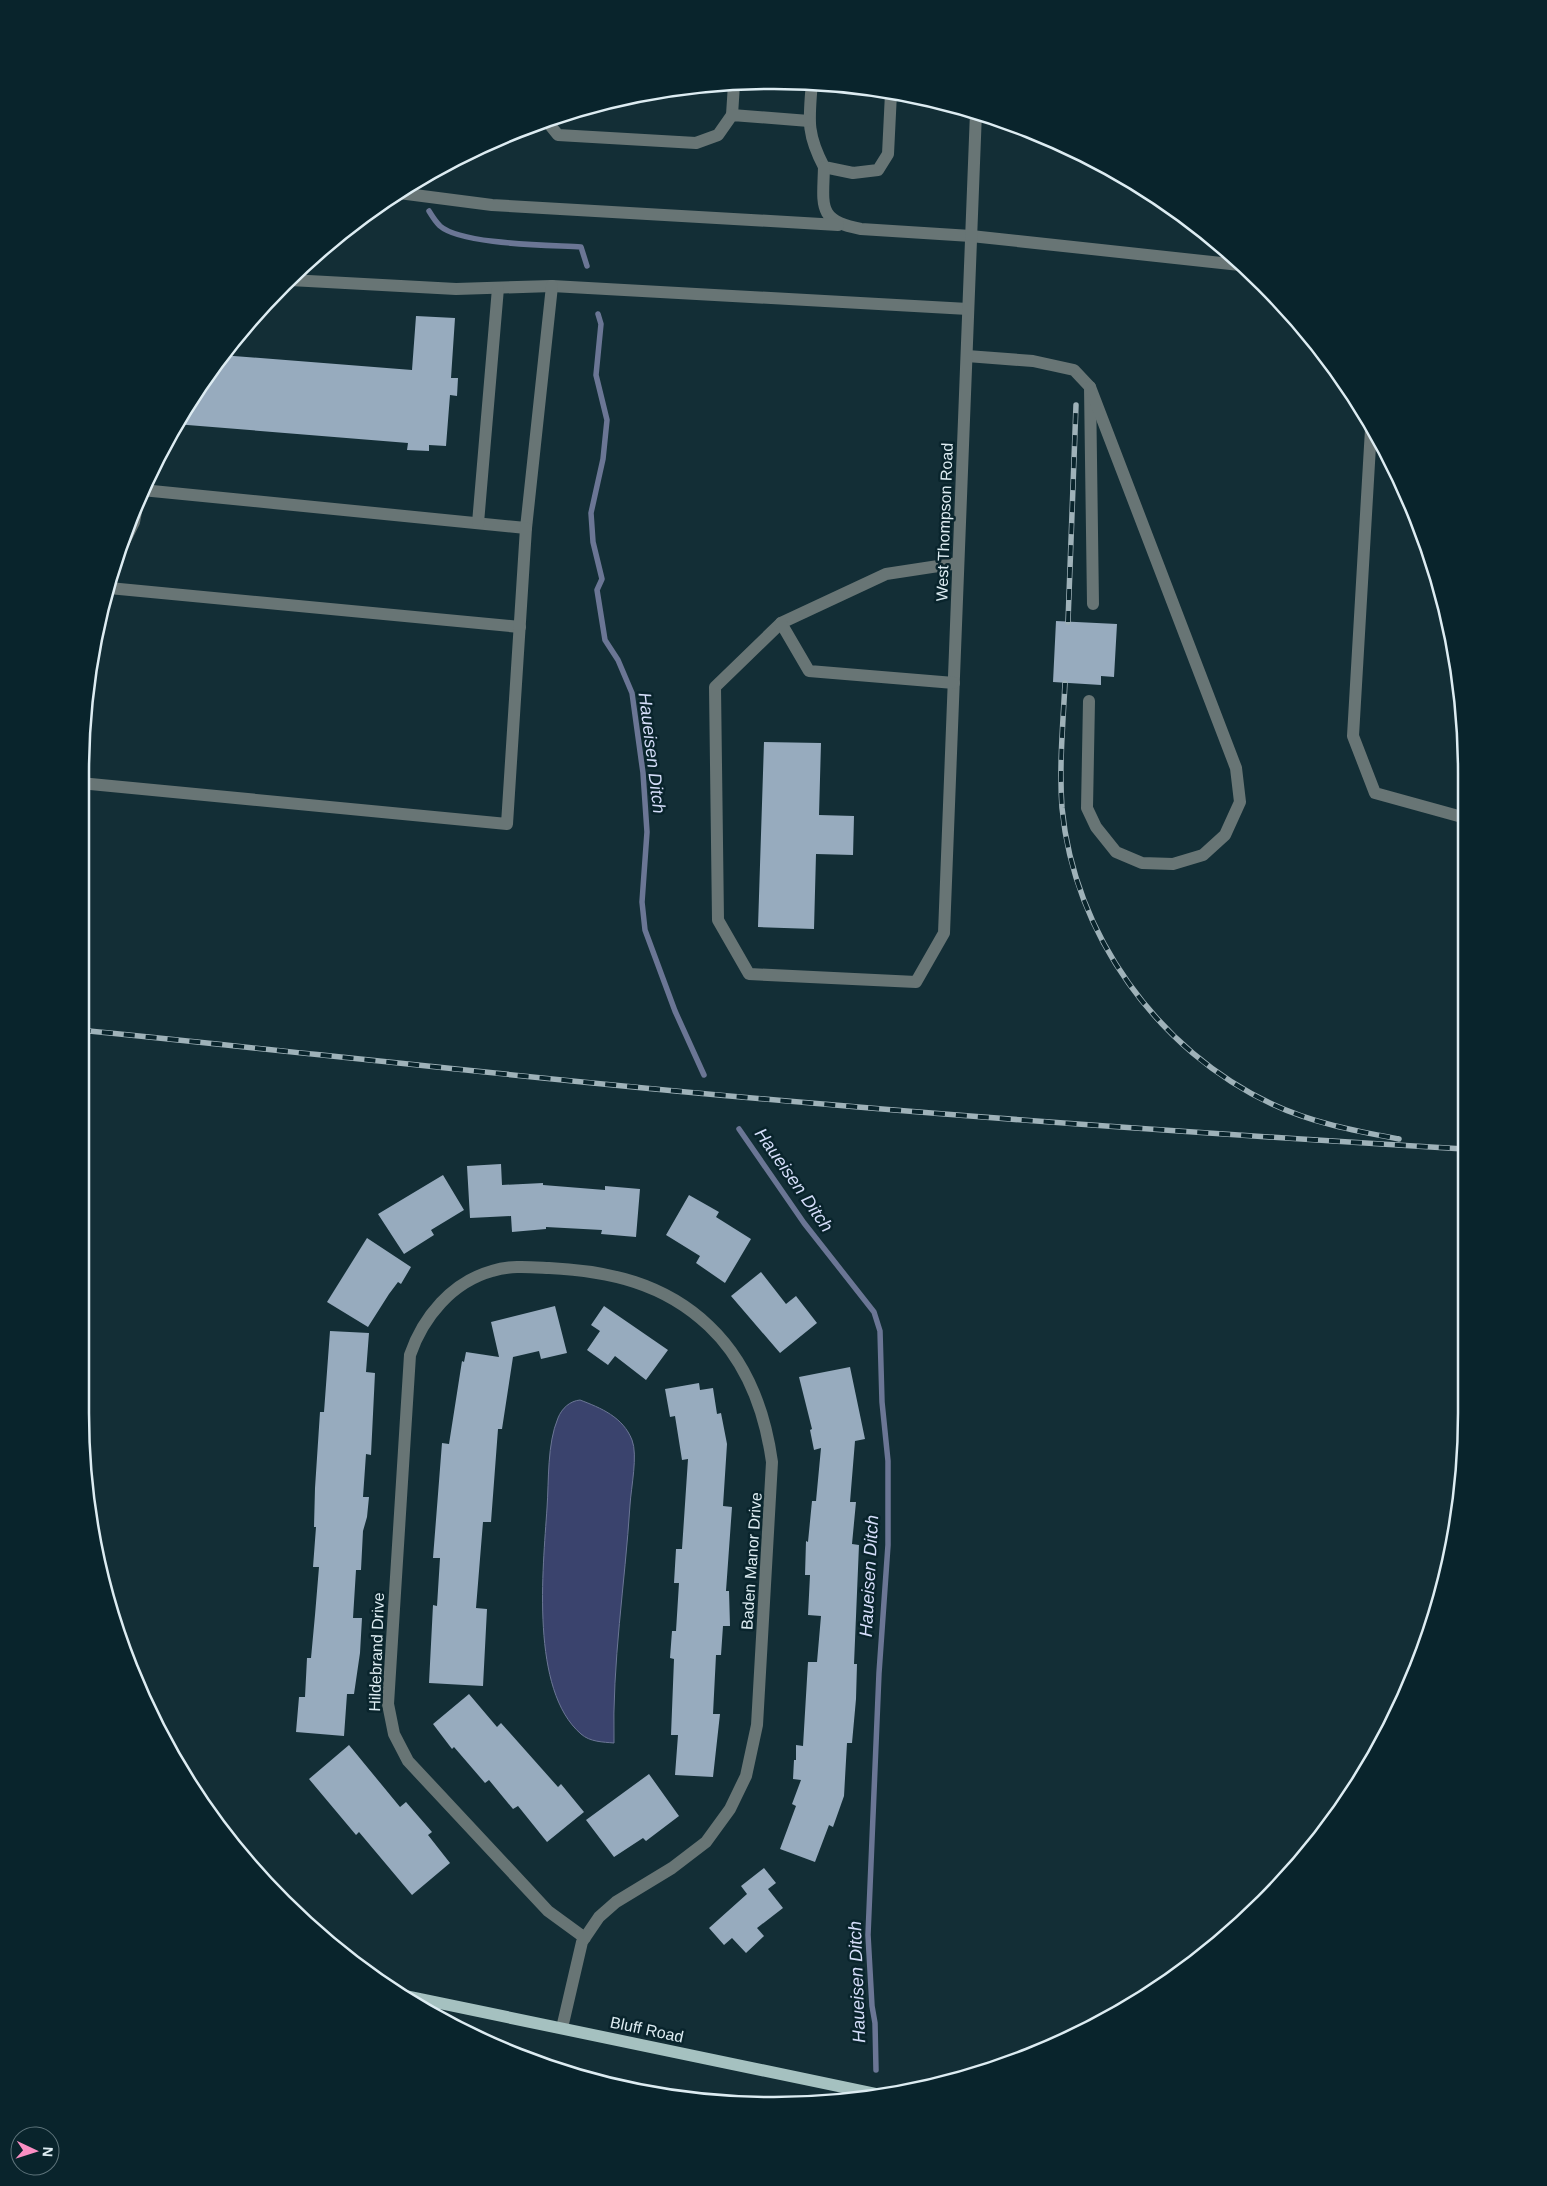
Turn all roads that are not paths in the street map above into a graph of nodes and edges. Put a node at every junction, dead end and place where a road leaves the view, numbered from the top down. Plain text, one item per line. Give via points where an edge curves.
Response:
1 (734, 90) edge
2 (811, 90) edge
3 (891, 99) edge
4 (732, 116) junction
5 (976, 119) edge
6 (809, 121) junction
7 (550, 126) edge
8 (824, 167) junction
9 (408, 194) edge
10 (838, 225) junction
11 (971, 236) junction
12 (1230, 264) edge
13 (298, 280) edge
14 (552, 286) junction
15 (498, 288) junction
16 (968, 309) junction
17 (967, 356) junction
18 (1090, 387) junction
19 (1370, 436) edge
20 (150, 491) edge
21 (478, 523) junction
22 (526, 528) junction
23 (958, 563) junction
24 (114, 588) edge
25 (1093, 604) dead end
26 (781, 623) junction
27 (520, 627) junction
28 (954, 683) junction
29 (1089, 701) dead end
30 (89, 785) edge
31 (1458, 816) edge
32 (444, 1300) joint
33 (585, 1938) junction
34 (422, 2000) edge
35 (562, 2028) junction
36 (862, 2091) edge

1 - 4 street
2 - 6 street
3 - 8 street via 888,154 878,170 852,173
4 - 6 street
4 - 7 street via 718,134 696,143 558,135
5 - 11 street, West Thompson Road
6 - 8 street via 813,146
8 - 10 street via 825,206 827,214
9 - 10 street via 492,205
10 - 11 street
11 - 12 street
11 - 16 street, West Thompson Road
13 - 15 street via 456,289
14 - 15 street
14 - 16 street
14 - 22 street
15 - 21 street
16 - 17 street, West Thompson Road
17 - 18 street via 1033,361 1074,370
17 - 23 street, West Thompson Road
18 - 25 street
18 - 29 street via 1236,768 1240,802 1225,835 1203,855 1173,864 1142,863 1116,852 1096,827 1087,808
19 - 31 street via 1353,736 1375,794
20 - 21 street
21 - 22 street
22 - 27 street
23 - 26 street via 886,574
23 - 28 street, West Thompson Road
24 - 27 street
26 - 28 street via 809,671
26 - 28 street, West Thompson Road via 715,687 718,920 749,974 916,982 944,933
27 - 30 street via 507,824
32 - 33 street, Hildebrand Drive via 423,1324 408,1372 388,1686 390,1720 408,1761 548,1911
32 - 33 street, Baden Manor Drive via 463,1284 492,1270 524,1267 605,1273 660,1292 710,1326 736,1359 757,1399 769,1440 772,1483 758,1725 746,1776 730,1809 706,1842 598,1916
33 - 35 street, Baden Manor Drive
34 - 35 main road, Bluff Road
35 - 36 main road, Bluff Road

